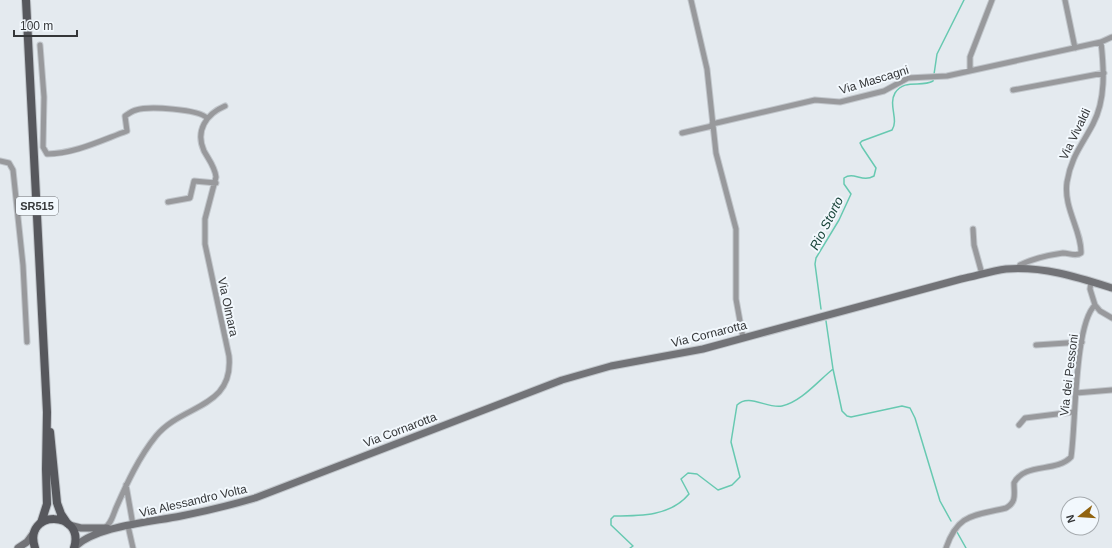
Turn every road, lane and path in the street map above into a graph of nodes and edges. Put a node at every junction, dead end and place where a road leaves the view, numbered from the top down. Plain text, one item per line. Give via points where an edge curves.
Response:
1 (26, 0) edge
2 (691, 0) edge
3 (992, 0) edge
4 (1067, 0) edge
5 (1112, 37) edge
6 (1101, 42) junction
7 (40, 45) dead end
8 (1075, 48) junction
9 (970, 71) junction
10 (1104, 73) junction
11 (1013, 90) dead end
12 (225, 106) dead end
13 (207, 118) junction
14 (712, 125) junction
15 (682, 133) dead end
16 (0, 161) edge
17 (216, 183) junction
18 (168, 202) dead end
19 (973, 229) dead end
20 (1018, 268) junction
21 (982, 274) junction
22 (1091, 282) junction
23 (1112, 288) edge
24 (1094, 305) junction
25 (1112, 318) edge
26 (743, 338) junction
27 (27, 342) dead end
28 (1082, 342) junction
29 (1036, 345) dead end
30 (1112, 390) edge
31 (1076, 392) junction
32 (47, 412) junction
33 (1073, 412) junction
34 (1019, 425) dead end
35 (321, 472) joint
36 (126, 484) junction
37 (117, 507) junction
38 (130, 509) junction
39 (41, 523) junction
40 (68, 524) junction
41 (131, 526) junction
42 (104, 528) junction
43 (113, 528) junction
44 (35, 531) junction
45 (18, 548) edge
46 (35, 548) edge
47 (74, 548) edge
48 (133, 548) edge
49 (946, 548) edge

1 - 32 main road, SR515
2 - 14 street via 707,69
3 - 9 street via 970,57
4 - 8 street
5 - 6 street, Via Mascagni
6 - 8 street, Via Mascagni
6 - 10 street, Via Vivaldi
7 - 13 street via 44,147 47,154 81,147 126,131 125,116 136,110 153,108 200,113
8 - 9 street, Via Mascagni
9 - 14 street, Via Mascagni via 934,78 908,78 888,89 840,102 815,100
10 - 11 street
10 - 20 street, Via Vivaldi via 1094,123 1072,158 1066,184 1066,198 1081,249 1080,254 1060,254 1030,260
12 - 13 street via 213,111
13 - 17 street, Via Olmara via 201,138 204,152 216,171
14 - 15 street, Via Mascagni
14 - 26 street via 716,153 736,229 736,299
16 - 27 street via 9,163 13,170 23,265
17 - 18 street via 194,181 190,198
17 - 36 street, Via Olmara via 205,219 205,244 228,356 229,373 218,394 208,403 182,416 161,431
19 - 21 street via 974,245
20 - 21 main road, Via Cornarotta
20 - 22 main road, Via Cornarotta via 1058,272
21 - 26 main road, Via Cornarotta
22 - 23 main road, Via Cornarotta
22 - 24 street
24 - 25 street
24 - 28 street, Via dei Pessoni via 1088,313
26 - 35 main road, Via Cornarotta via 703,349 585,372
28 - 29 street
28 - 31 street, Via dei Pessoni
30 - 31 street
31 - 33 street, Via dei Pessoni
32 - 39 main road, SR515 via 48,504
32 - 40 main road, SR515 via 57,503
33 - 34 street via 1025,418
33 - 49 street, Via dei Pessoni via 1072,457 1057,465 1021,474 1014,483 1015,496 1011,505 970,517 959,523
35 - 41 main road, Via Alessandro Volta via 228,506
36 - 37 street, Via Olmara
36 - 38 street
37 - 38 street
37 - 42 street, Via Olmara via 111,521
38 - 41 street
39 - 40 main road via 54,518
39 - 44 main road
40 - 42 main road, Via Alessandro Volta via 81,528
40 - 47 main road via 75,534
41 - 43 main road, Via Alessandro Volta
41 - 48 street
42 - 43 main road, Via Alessandro Volta
43 - 47 main road, Via Alessandro Volta via 83,539
44 - 45 main road via 27,542
44 - 46 main road

